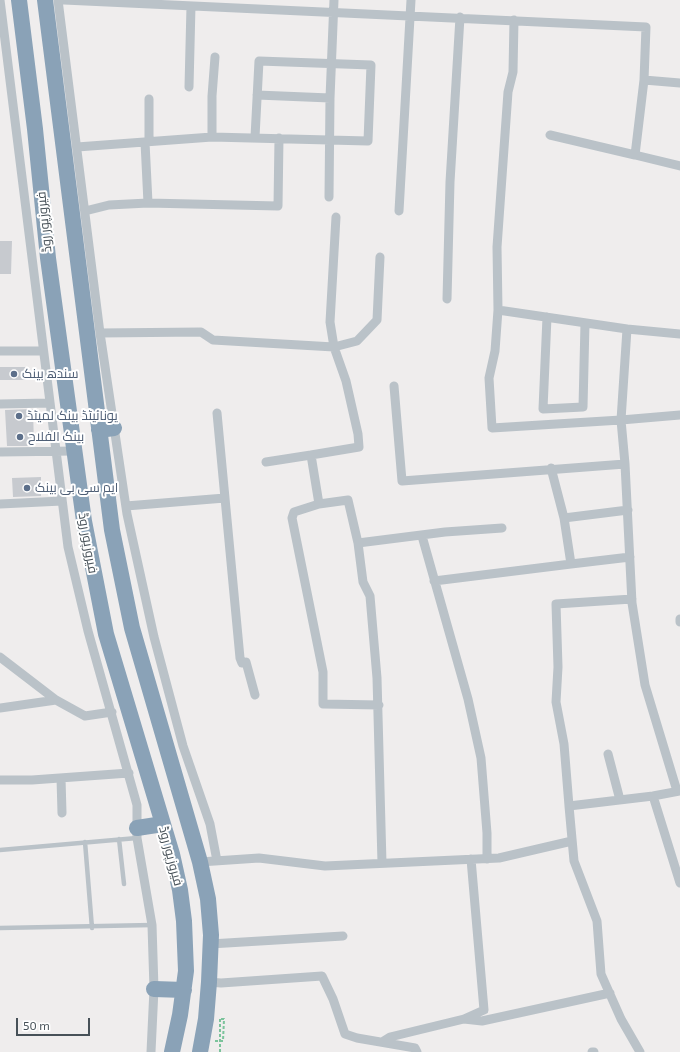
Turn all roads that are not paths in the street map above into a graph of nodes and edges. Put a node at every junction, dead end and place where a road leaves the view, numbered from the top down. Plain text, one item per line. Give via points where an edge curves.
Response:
1 (0, 0) edge
2 (19, 0) edge
3 (45, 0) edge
4 (58, 0) edge
5 (64, 0) edge
6 (287, 0) edge
7 (334, 0) edge
8 (411, 0) edge
9 (238, 4) edge
10 (191, 6) junction
11 (287, 10) junction
12 (333, 12) junction
13 (410, 15) junction
14 (460, 17) junction
15 (1, 20) edge
16 (514, 20) junction
17 (215, 57) dead end
18 (332, 64) junction
19 (4, 68) edge
20 (644, 80) junction
21 (680, 83) edge
22 (189, 87) dead end
23 (257, 95) junction
24 (330, 98) junction
25 (149, 99) dead end
26 (550, 135) dead end
27 (212, 137) junction
28 (255, 137) junction
29 (279, 138) junction
30 (330, 140) junction
31 (147, 142) junction
32 (77, 147) junction
33 (635, 155) junction
34 (680, 166) edge
35 (329, 197) dead end
36 (148, 203) junction
37 (85, 210) junction
38 (399, 211) dead end
39 (336, 217) dead end
40 (380, 257) dead end
41 (447, 299) dead end
42 (498, 310) junction
43 (547, 317) junction
44 (585, 323) junction
45 (627, 329) junction
46 (100, 333) junction
47 (680, 334) edge
48 (334, 347) junction
49 (0, 351) edge
50 (43, 351) junction
51 (394, 386) dead end
52 (50, 403) junction
53 (0, 404) edge
54 (217, 413) dead end
55 (680, 415) edge
56 (621, 420) junction
57 (106, 429) junction
58 (74, 451) junction
59 (0, 452) edge
60 (55, 452) junction
61 (311, 455) junction
62 (266, 462) dead end
63 (625, 464) junction
64 (551, 468) junction
65 (225, 498) junction
66 (62, 501) junction
67 (0, 504) edge
68 (319, 504) junction
69 (126, 506) junction
70 (628, 510) junction
71 (564, 518) junction
72 (502, 528) dead end
73 (422, 536) junction
74 (358, 543) junction
75 (630, 557) junction
76 (571, 564) junction
77 (434, 581) junction
78 (632, 599) junction
79 (132, 628) junction
80 (106, 634) junction
81 (0, 657) edge
82 (255, 695) dead end
83 (56, 700) junction
84 (378, 705) junction
85 (0, 708) edge
86 (112, 712) junction
87 (608, 754) dead end
88 (129, 773) junction
89 (61, 778) junction
90 (0, 780) edge
91 (678, 791) edge
92 (653, 796) junction
93 (620, 800) junction
94 (568, 806) junction
95 (62, 813) dead end
96 (163, 824) junction
97 (137, 833) junction
98 (119, 839) junction
99 (572, 841) junction
100 (85, 842) junction
101 (0, 850) edge
102 (472, 859) junction
103 (487, 859) junction
104 (217, 861) junction
105 (200, 862) junction
106 (382, 864) junction
107 (680, 883) edge
108 (124, 884) dead end
109 (152, 925) junction
110 (0, 928) edge
111 (92, 928) junction
112 (343, 936) dead end
113 (210, 944) junction
114 (209, 982) junction
115 (154, 989) junction
116 (184, 990) junction
117 (610, 993) junction
118 (464, 1019) junction
119 (382, 1042) junction
120 (151, 1052) edge
121 (172, 1052) edge
122 (200, 1052) edge
123 (417, 1052) edge
124 (640, 1052) edge

1 - 15 street
2 - 58 highway, فیروزپور روڈ via 48,258
3 - 57 highway, فیروزپور روڈ
4 - 32 street
5 - 10 street
6 - 11 street
7 - 12 street
8 - 13 street
9 - 10 street
9 - 11 street
10 - 22 street
11 - 12 street
12 - 13 street
12 - 18 street
13 - 14 street
13 - 38 street
14 - 16 street
14 - 41 street via 450,182
15 - 19 street
16 - 20 street via 646,27
16 - 42 street via 513,72 508,92 497,247
17 - 27 street
18 - 23 street via 259,61
18 - 24 street
18 - 30 street via 371,65 368,141
19 - 50 street
20 - 21 street
20 - 33 street
23 - 24 street
23 - 28 street
24 - 30 street
25 - 31 street
26 - 33 street
27 - 28 street
27 - 31 street
28 - 29 street
29 - 30 street
29 - 36 street via 278,206
30 - 35 street
31 - 32 street
31 - 36 street
32 - 37 street
33 - 34 street
36 - 37 street via 109,205
37 - 46 street
39 - 48 street via 330,322
40 - 48 street via 377,320 357,341
42 - 43 street
42 - 56 street via 495,351 489,378 492,428
43 - 44 street
43 - 44 street via 543,408 583,407
44 - 45 street
45 - 47 street
45 - 56 street
46 - 48 street via 201,332 213,340
46 - 57 street
48 - 61 street via 346,381 359,447
49 - 50 street
50 - 52 street
51 - 64 street via 402,481
52 - 53 street
52 - 60 street
54 - 65 street
55 - 56 street
56 - 63 street
57 - 69 street
57 - 79 highway, فیروزپور روڈ via 112,530
58 - 60 street
58 - 80 highway, فیروزپور روڈ via 84,521
59 - 60 street
60 - 66 street
61 - 62 street
61 - 68 street
63 - 64 street
63 - 70 street
64 - 71 street
65 - 69 street
65 - 82 street via 240,658 242,663 246,662
66 - 67 street
66 - 86 street via 76,587
68 - 74 street via 348,500
68 - 84 street via 294,512 292,518 323,672 323,704
69 - 104 street via 154,637 183,746 210,824
70 - 71 street
70 - 75 street
71 - 76 street
72 - 73 street
73 - 74 street
73 - 77 street
74 - 84 street via 363,582 370,596
75 - 76 street
75 - 78 street
76 - 77 street
77 - 103 street via 468,699 481,758
78 - 91 street via 645,685
78 - 94 street via 556,604 556,702 564,744
79 - 80 highway
79 - 105 highway, فیروزپور روڈ
80 - 96 highway, فیروزپور روڈ
81 - 83 street
83 - 85 street
83 - 86 street via 85,716
84 - 106 street
86 - 88 street
87 - 93 street
88 - 89 street
88 - 97 street via 137,805
89 - 90 street
89 - 95 street
91 - 92 street
92 - 93 street
92 - 107 street
93 - 94 street
94 - 99 street
96 - 97 highway
96 - 116 highway, فیروزپور روڈ via 180,890 184,921
97 - 98 lane
97 - 109 street
98 - 100 lane
98 - 108 lane
99 - 103 street
99 - 117 street via 574,861 597,921 601,974
100 - 101 lane
100 - 111 lane
102 - 103 street
102 - 106 street
102 - 118 street via 484,1010
104 - 105 street
104 - 106 street via 259,858 325,866
105 - 113 highway, فیروزپور روڈ via 208,899
109 - 111 lane
109 - 115 street
110 - 111 lane
112 - 113 street
113 - 114 highway, فیروزپور روڈ
114 - 119 street via 322,976 344,1034
114 - 122 highway, فیروزپور روڈ
115 - 116 highway
115 - 120 street
116 - 121 highway, فیروزپور روڈ
117 - 118 street via 482,1021
117 - 124 street
118 - 119 street via 390,1037
119 - 123 street via 414,1048

